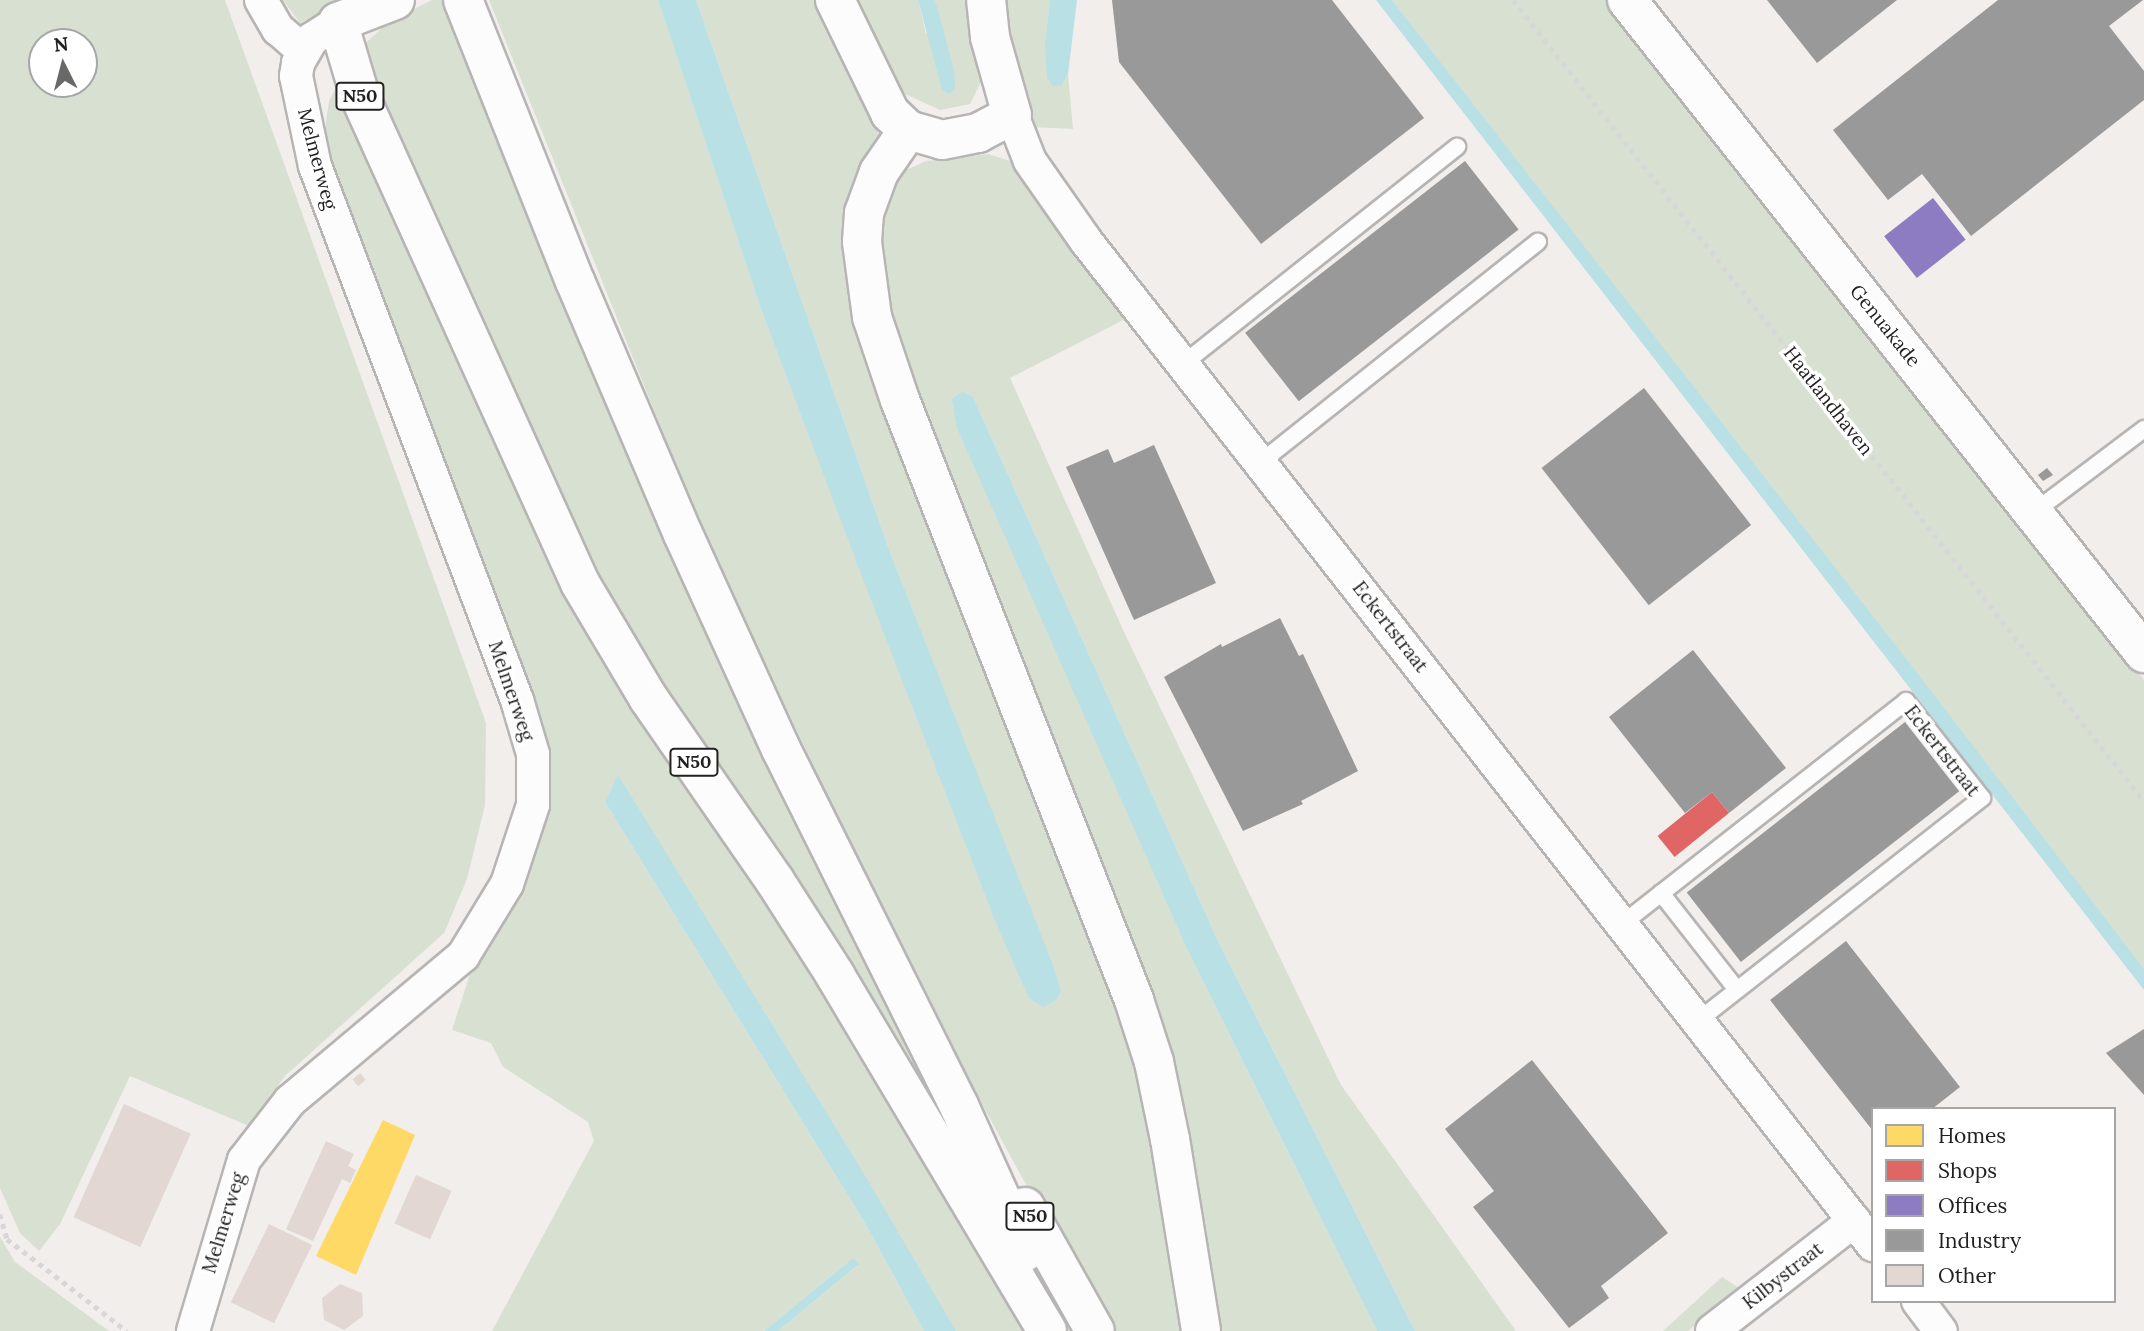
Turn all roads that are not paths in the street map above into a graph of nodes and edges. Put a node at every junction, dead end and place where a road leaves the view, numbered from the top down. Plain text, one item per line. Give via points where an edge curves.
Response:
1 (261, 0) edge
2 (396, 0) edge
3 (835, 0) edge
4 (986, 0) edge
5 (1627, 0) edge
6 (468, 13) edge
7 (338, 22) junction
8 (303, 51) junction
9 (1012, 115) junction
10 (908, 130) junction
11 (1457, 147) dead end
12 (1538, 242) dead end
13 (1183, 364) junction
14 (2144, 429) edge
15 (1261, 462) junction
16 (2034, 512) junction
17 (2144, 653) edge
18 (1661, 893) junction
19 (1622, 924) junction
20 (1738, 990) junction
21 (1698, 1021) junction
22 (959, 1106) junction
23 (1863, 1233) edge
24 (1920, 1303) edge
25 (193, 1331) edge
26 (1046, 1331) edge
27 (1067, 1331) edge
28 (1095, 1331) edge
29 (1201, 1331) edge
30 (1712, 1331) edge
31 (1941, 1331) edge

1 - 8 street via 278,29
2 - 7 main road
3 - 10 main road via 878,93
4 - 9 main road via 990,37
5 - 16 main road, Genuakade
6 - 22 main road, N50 via 565,258 683,534 781,748
7 - 8 street via 322,29
7 - 26 main road, N50 via 361,99 580,583 649,699 820,952
8 - 25 street, Melmerweg via 296,76 321,188 517,701 533,754 533,805 507,884 463,956 290,1101 244,1160
9 - 10 main road via 978,133 954,139
9 - 13 street, Eckertstraat via 1037,172
10 - 29 main road via 879,172 864,213 862,242 872,317 900,400 1134,1000 1170,1139
11 - 13 lane
12 - 15 lane
13 - 15 street, Eckertstraat
14 - 16 lane
15 - 19 street, Eckertstraat
16 - 17 main road, Genuakade
18 - 19 lane, Eckertstraat
18 - 20 lane
18 - 20 lane, Eckertstraat via 1906,701 1982,797
19 - 21 street, Eckertstraat
20 - 21 lane, Eckertstraat
21 - 23 street, Eckertstraat
22 - 27 main road, N50 via 1020,1243
22 - 28 main road, N50 via 1036,1225
23 - 30 street, Kilbystraat
24 - 31 street

